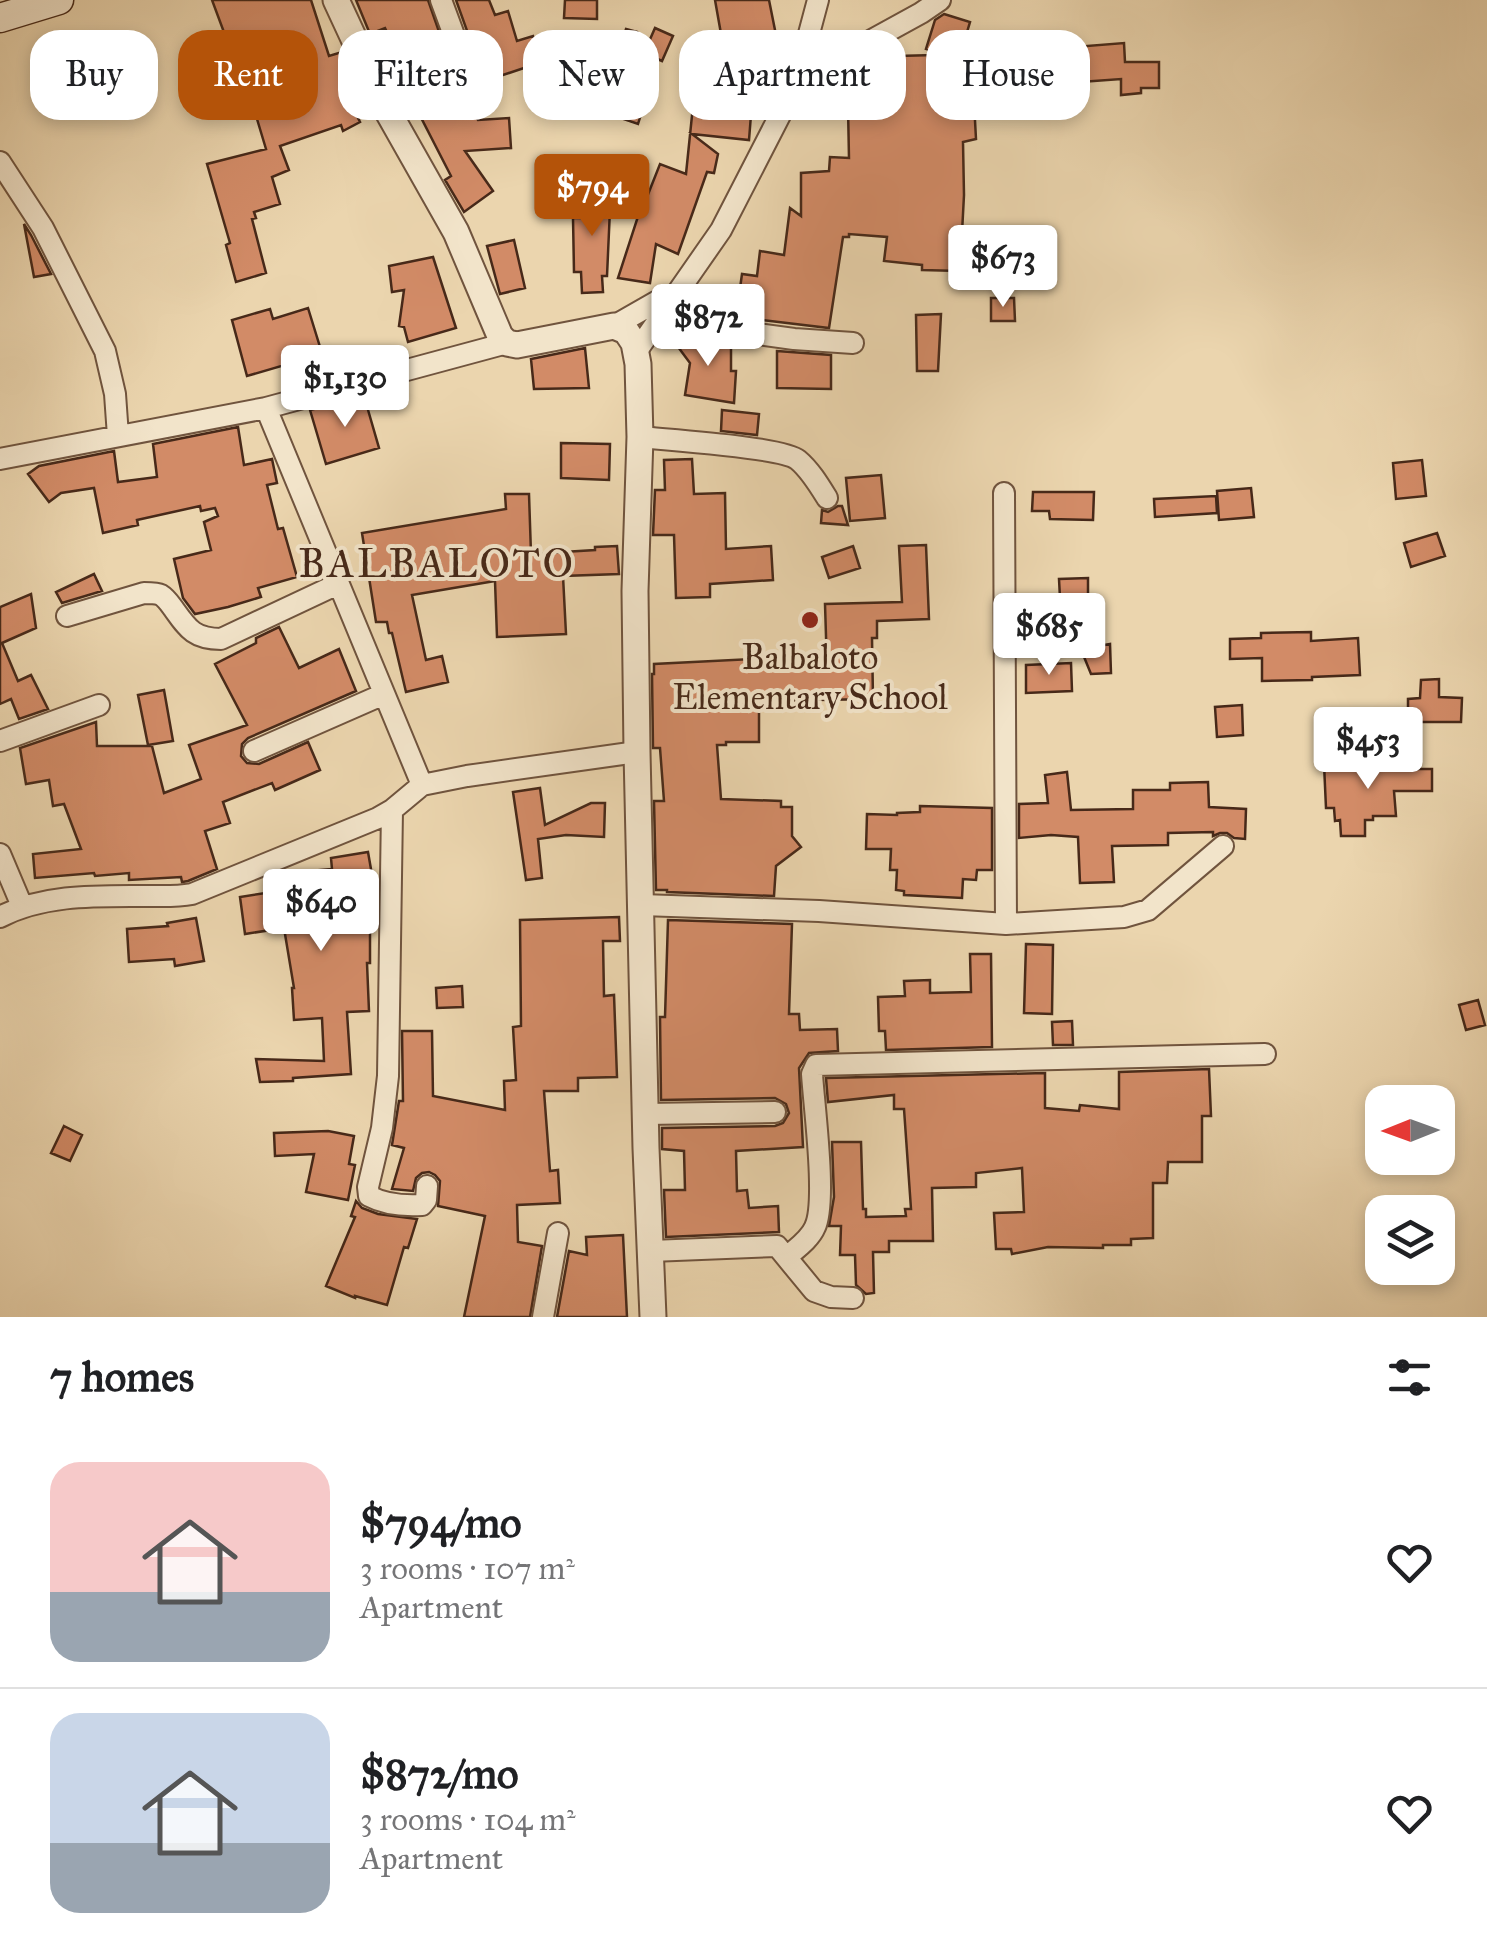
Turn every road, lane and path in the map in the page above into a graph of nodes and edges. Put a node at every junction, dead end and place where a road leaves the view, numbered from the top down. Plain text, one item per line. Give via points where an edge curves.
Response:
1 (59, 0) edge
2 (336, 0) edge
3 (441, 0) edge
4 (818, 0) edge
5 (940, 0) edge
6 (0, 18) edge
7 (452, 30) edge
8 (810, 30) edge
9 (891, 30) edge
10 (778, 120) edge
11 (0, 162) edge
12 (665, 303) junction
13 (614, 326) junction
14 (507, 343) junction
15 (853, 343) dead end
16 (636, 352) junction
17 (266, 408) junction
18 (118, 436) junction
19 (640, 438) junction
20 (0, 458) edge
21 (1004, 493) dead end
22 (827, 498) dead end
23 (338, 584) junction
24 (67, 616) dead end
25 (384, 694) junction
26 (99, 704) dead end
27 (0, 741) edge
28 (254, 752) dead end
29 (637, 752) junction
30 (422, 786) junction
31 (392, 810) junction
32 (1223, 846) dead end
33 (0, 854) edge
34 (642, 905) junction
35 (22, 906) junction
36 (0, 916) edge
37 (1006, 924) junction
38 (1265, 1054) dead end
39 (774, 1112) dead end
40 (646, 1114) junction
41 (428, 1186) dead end
42 (558, 1233) dead end
43 (650, 1251) junction
44 (788, 1256) junction
45 (853, 1298) dead end
46 (543, 1317) edge
47 (653, 1317) edge

1 - 6 main road
2 - 14 street
3 - 7 street
4 - 8 street
5 - 9 street
10 - 12 street via 721,230
11 - 18 street via 43,228 104,352
12 - 13 street
12 - 15 street via 698,326
12 - 16 street
13 - 14 street
13 - 16 street via 626,331
14 - 17 street
16 - 19 street
17 - 18 street
17 - 23 street
18 - 20 street
19 - 22 street via 796,458
19 - 29 street
21 - 37 street
23 - 24 street via 221,639 194,634 164,596 154,594
23 - 25 street
25 - 28 street
25 - 30 street
26 - 27 street
29 - 30 street
29 - 34 street
30 - 31 street
31 - 35 street via 192,894
31 - 41 street via 388,1076 369,1196 422,1205
32 - 37 street via 1148,910
33 - 35 street
34 - 37 street
34 - 40 street
35 - 36 street
38 - 44 street via 816,1066 818,1222
39 - 40 street
40 - 43 street
42 - 46 street
43 - 44 street via 769,1244
43 - 47 street
44 - 45 street via 814,1291

